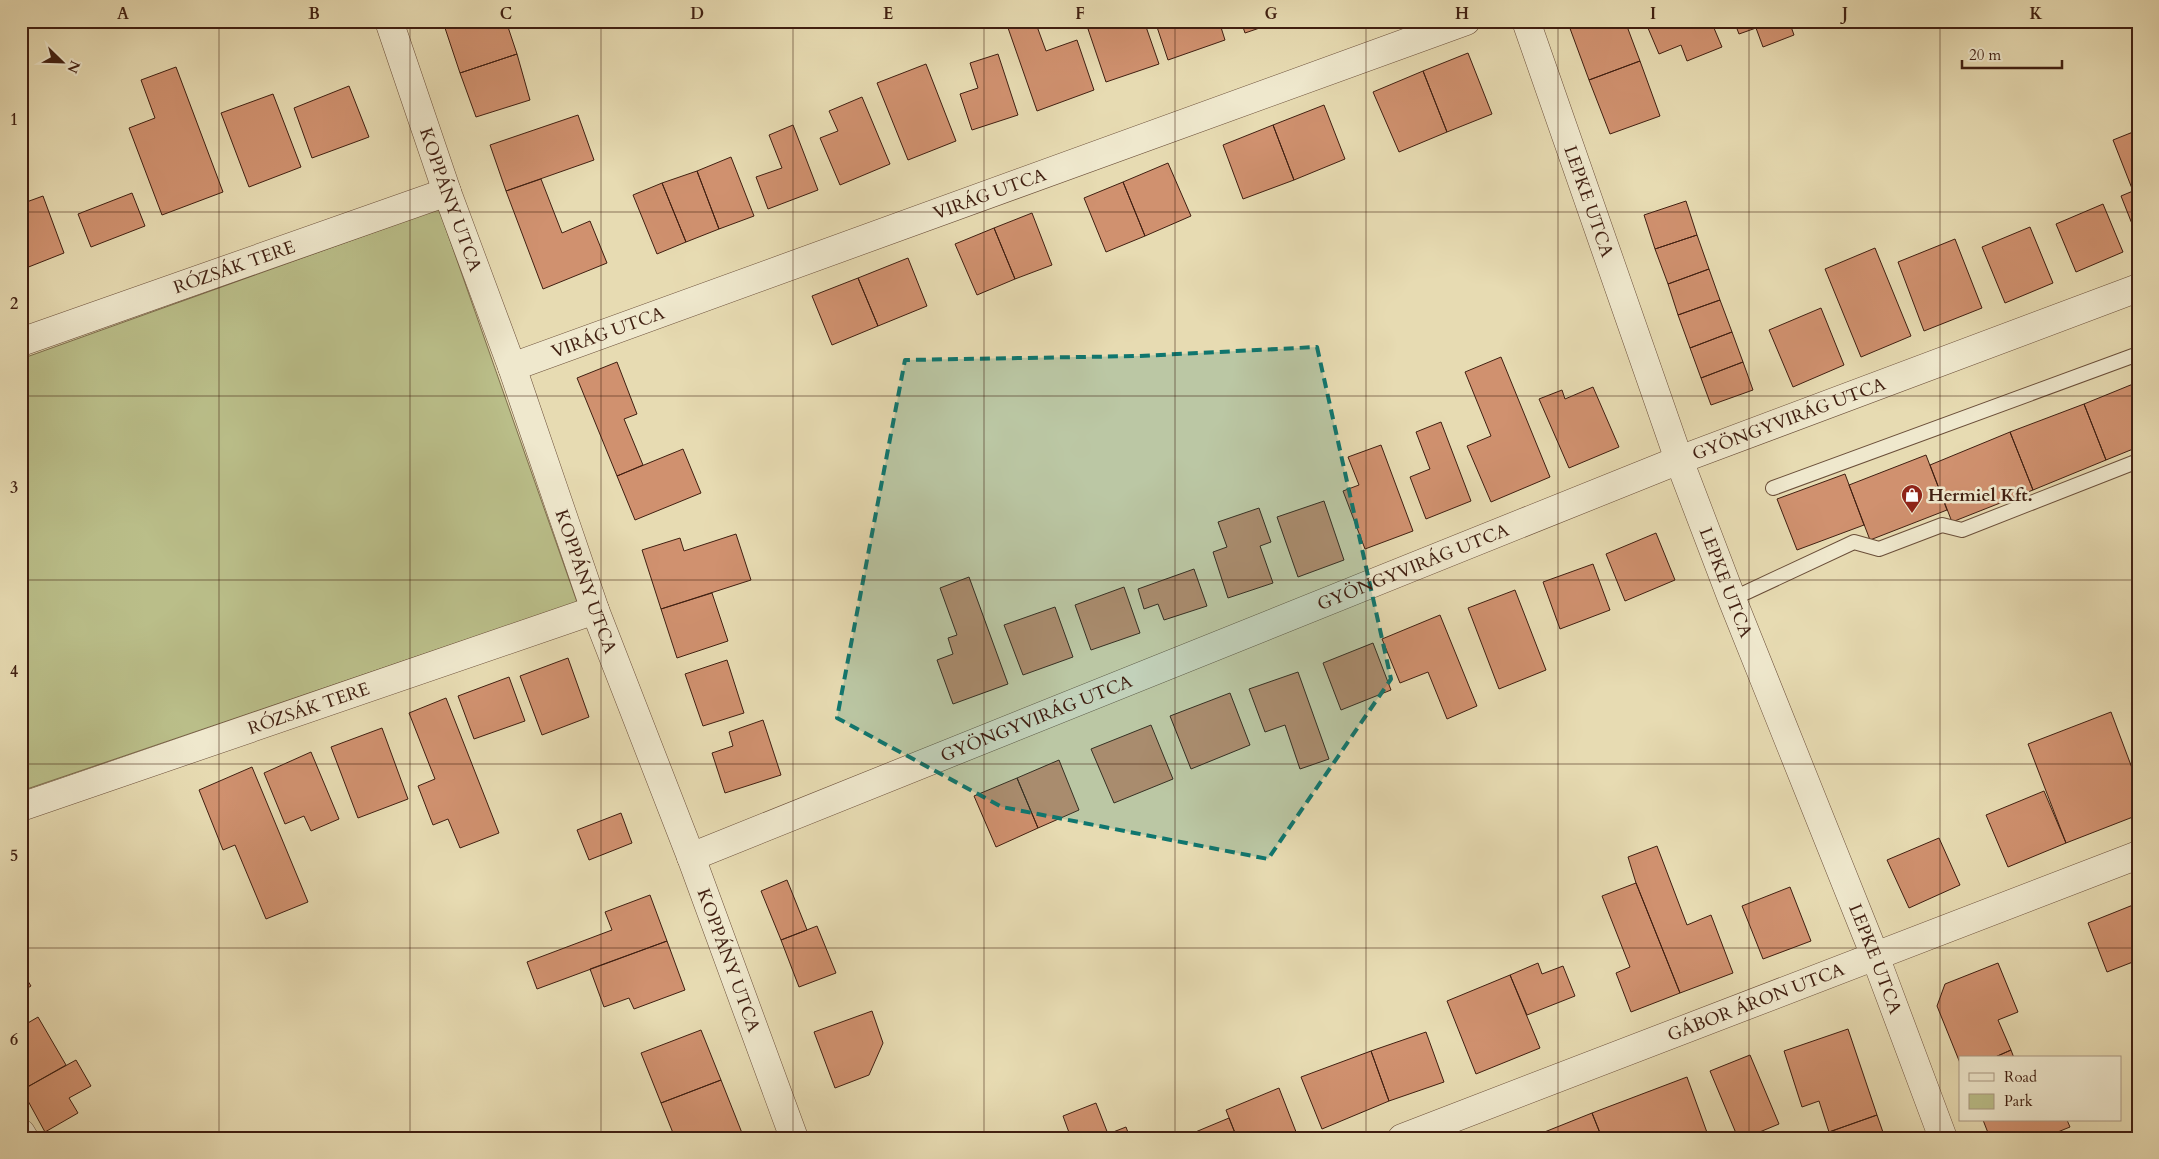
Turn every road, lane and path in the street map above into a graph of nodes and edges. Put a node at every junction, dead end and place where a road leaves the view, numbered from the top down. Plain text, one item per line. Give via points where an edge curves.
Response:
1 (389, 21) edge
2 (1466, 21) edge
3 (1526, 21) edge
4 (447, 192) junction
5 (2138, 288) edge
6 (21, 342) edge
7 (2138, 354) edge
8 (512, 367) junction
9 (1679, 460) junction
10 (2138, 460) edge
11 (1772, 488) dead end
12 (1732, 599) junction
13 (595, 610) junction
14 (21, 807) edge
15 (2138, 855) edge
16 (691, 857) junction
17 (1874, 956) junction
18 (21, 1133) edge
19 (24, 1138) edge
20 (794, 1138) edge
21 (1402, 1138) edge
22 (1943, 1138) edge

1 - 4 street, KOPPÁNY UTCA
2 - 8 street, VIRÁG UTCA
3 - 9 street, LEPKE UTCA
4 - 6 street, RÓZSÁK TERE
4 - 8 street, KOPPÁNY UTCA
5 - 9 street, GYÖNGYVIRÁG UTCA
7 - 11 lane
8 - 13 street, KOPPÁNY UTCA
9 - 12 street, LEPKE UTCA
9 - 16 street, GYÖNGYVIRÁG UTCA
10 - 12 lane via 1962,530 1942,525 1879,549 1854,542
12 - 17 street, LEPKE UTCA
13 - 14 street, RÓZSÁK TERE
13 - 16 street, KOPPÁNY UTCA
15 - 17 street, GÁBOR ÁRON UTCA
16 - 20 street, KOPPÁNY UTCA
17 - 21 street, GÁBOR ÁRON UTCA
17 - 22 street, LEPKE UTCA
18 - 19 street

